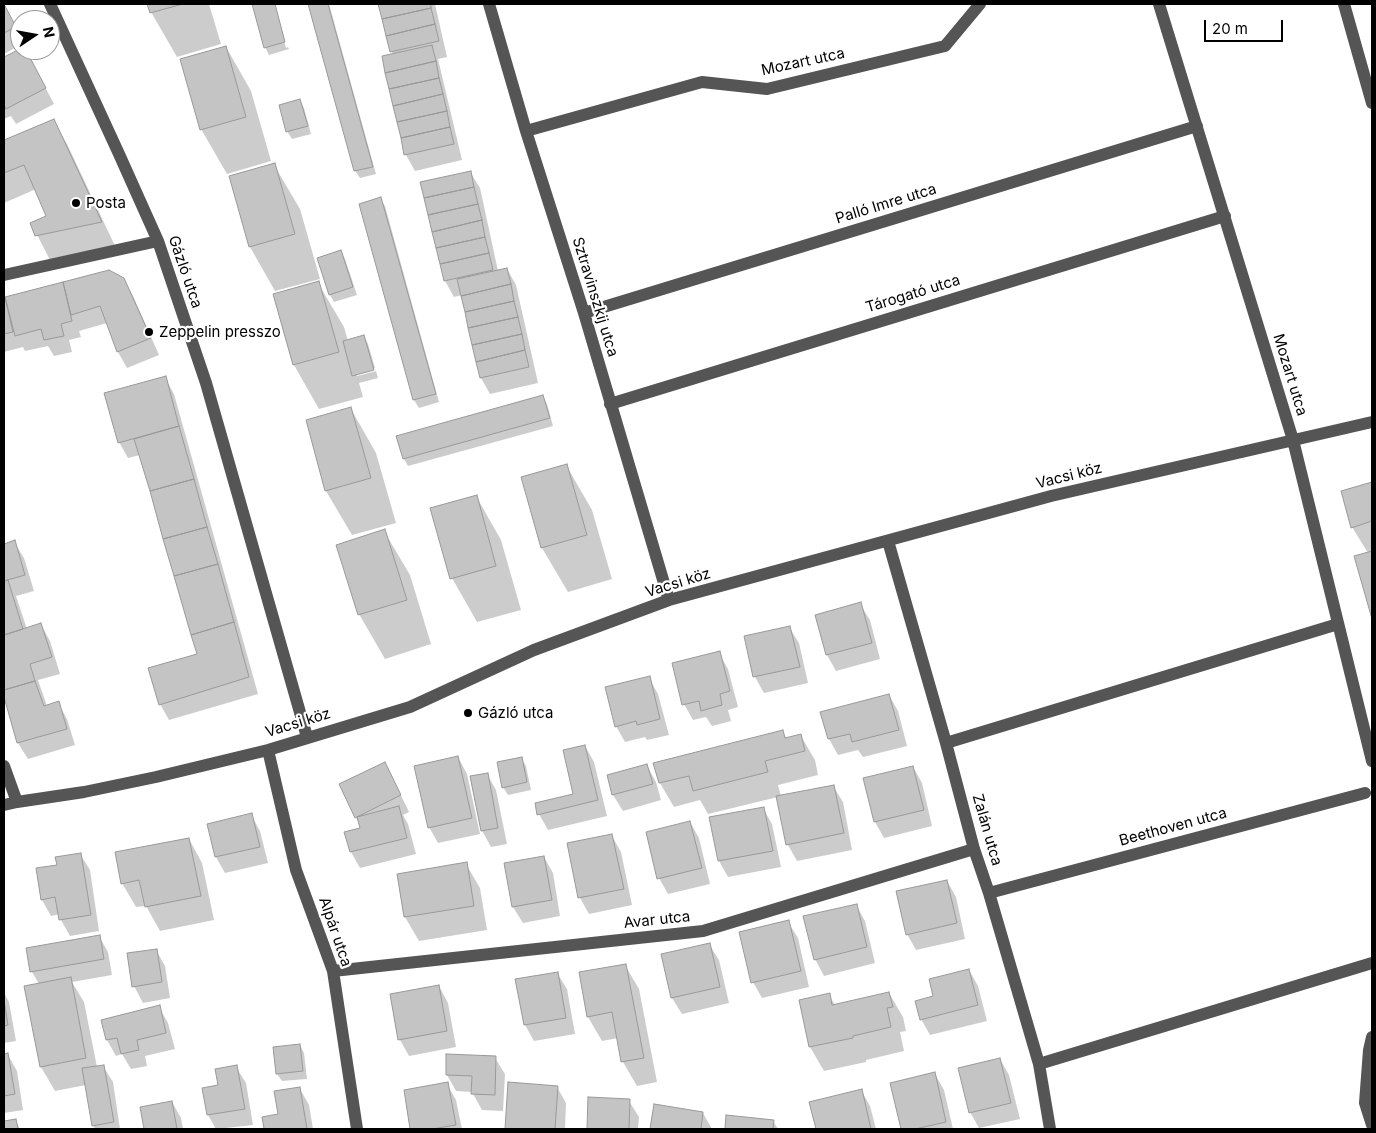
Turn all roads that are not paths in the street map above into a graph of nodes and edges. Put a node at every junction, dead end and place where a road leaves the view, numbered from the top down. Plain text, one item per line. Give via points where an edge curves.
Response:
1 (50, 4) edge
2 (489, 4) edge
3 (980, 4) edge
4 (1158, 4) edge
5 (1344, 4) edge
6 (1372, 103) edge
7 (1197, 126) junction
8 (526, 131) junction
9 (1225, 216) junction
10 (158, 242) junction
11 (4, 275) edge
12 (584, 313) junction
13 (610, 404) junction
14 (1372, 422) edge
15 (1293, 440) junction
16 (888, 542) junction
17 (669, 600) junction
18 (1338, 624) junction
19 (307, 737) junction
20 (946, 743) junction
21 (268, 750) junction
22 (1372, 761) edge
23 (4, 766) edge
24 (1365, 793) dead end
25 (17, 802) junction
26 (4, 806) edge
27 (974, 849) junction
28 (989, 893) junction
29 (1372, 963) edge
30 (333, 971) junction
31 (1372, 1037) edge
32 (1039, 1064) junction
33 (1368, 1104) edge
34 (1372, 1125) edge
35 (357, 1129) edge
36 (1050, 1129) edge

1 - 10 street, Gázló utca
2 - 8 street, Sztravinszkij utca
3 - 8 street, Mozart utca via 945,46 767,89 702,82
4 - 7 street, Mozart utca
5 - 6 street
7 - 9 street, Mozart utca
7 - 12 street, Palló Imre utca
8 - 12 street, Sztravinszkij utca
9 - 13 street, Tárogató utca
9 - 15 street, Mozart utca
10 - 11 street
10 - 19 street, Gázló utca via 206,383
12 - 13 street, Sztravinszkij utca
13 - 17 street, Sztravinszkij utca
14 - 15 street, Vacsi köz
15 - 16 street, Vacsi köz via 1051,496
15 - 18 street, Mozart utca
16 - 17 street, Vacsi köz
16 - 20 street, Zalán utca
17 - 19 street, Vacsi köz via 534,650 410,707
18 - 20 street
18 - 22 street, Mozart utca
19 - 21 street, Vacsi köz
20 - 27 street, Zalán utca
21 - 25 street, Vacsi köz via 147,779
21 - 30 street, Alpár utca via 296,870
23 - 25 street
24 - 28 street, Beethoven utca
25 - 26 street, Vacsi köz
27 - 28 street, Zalán utca
27 - 30 street, Avar utca via 703,931
28 - 32 street, Zalán utca
29 - 32 street
30 - 35 street, Alpár utca
31 - 33 street via 1368,1058
32 - 36 street, Zalán utca
33 - 34 street

